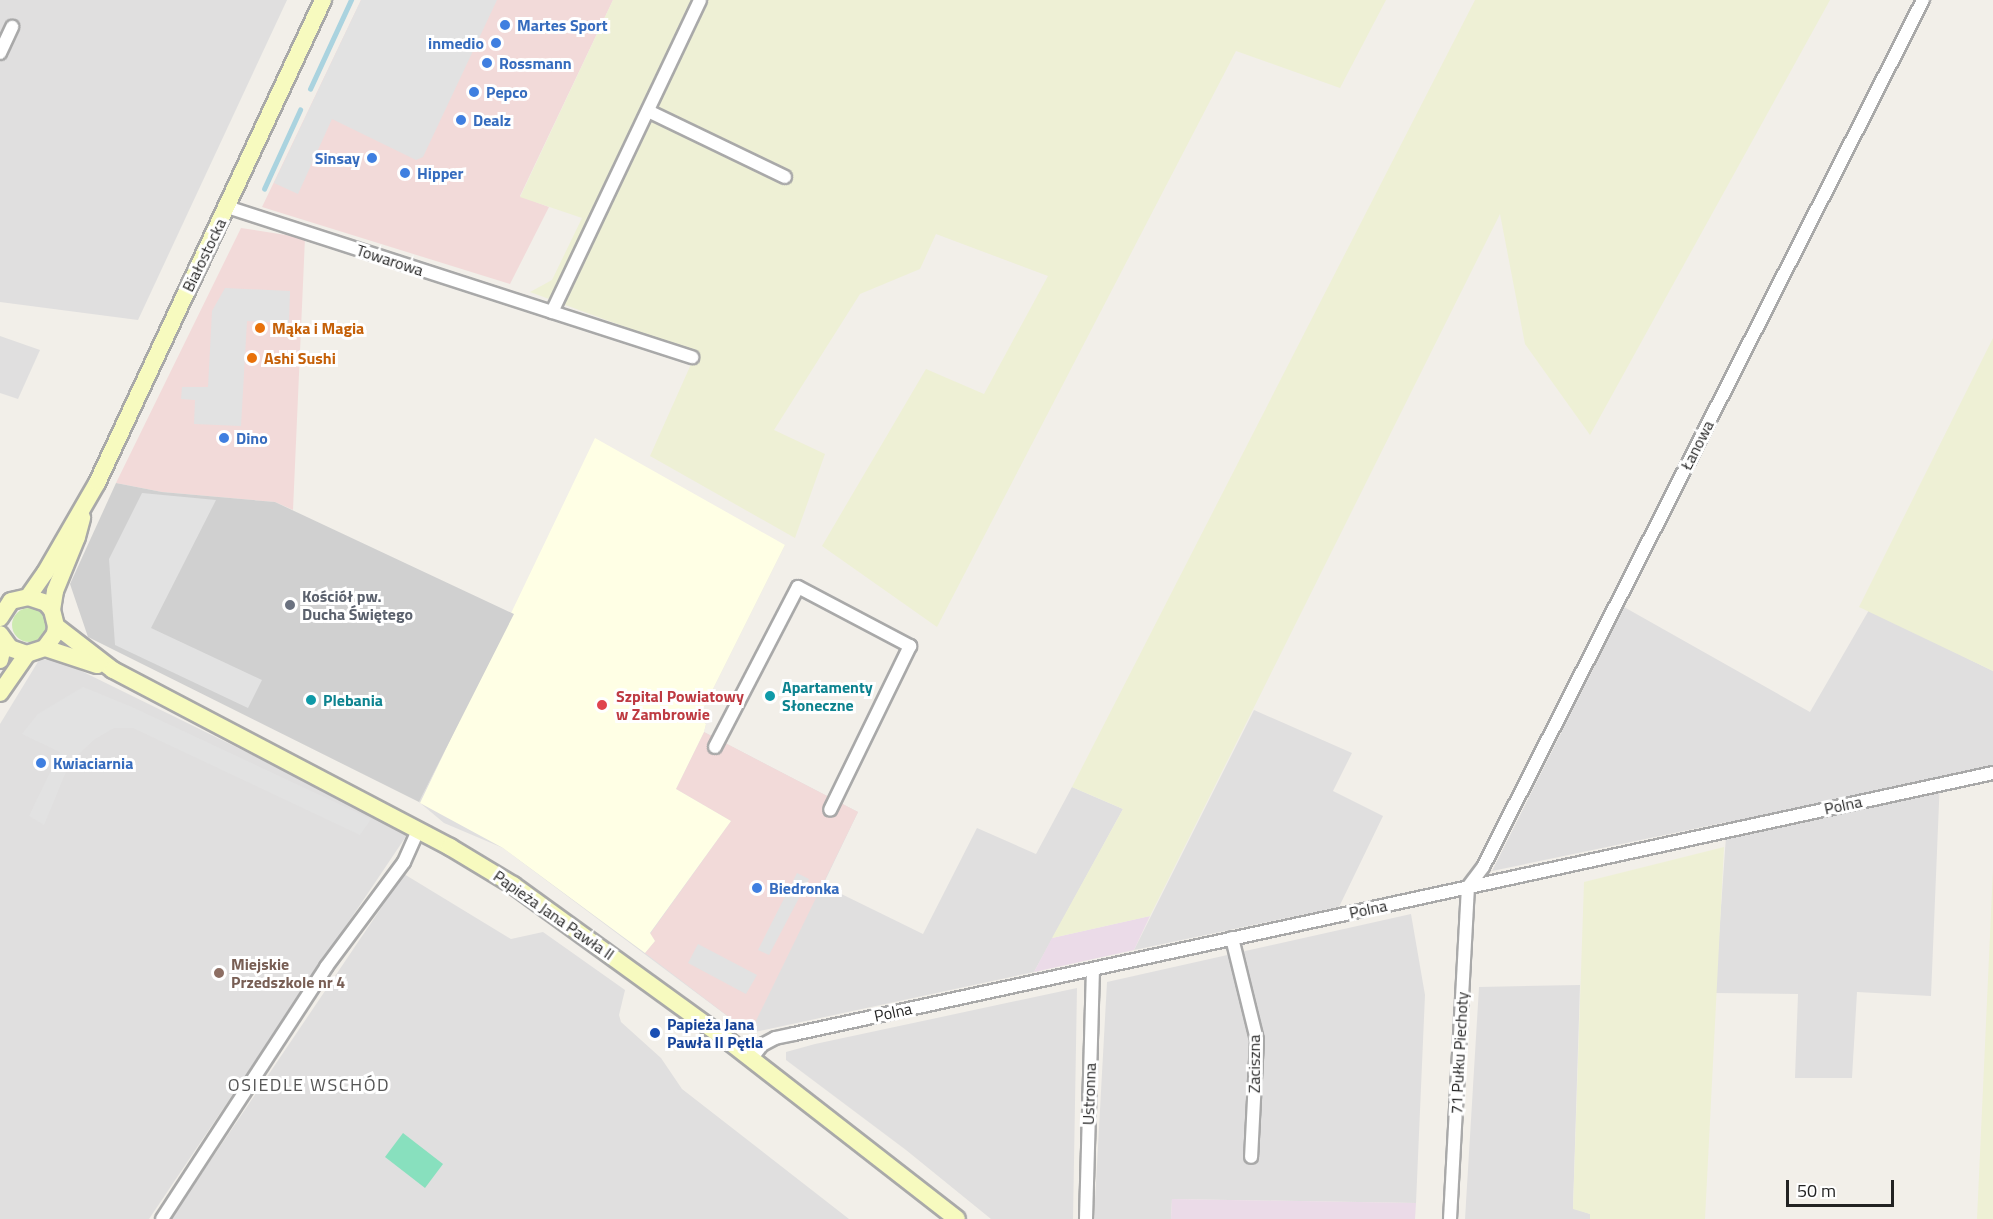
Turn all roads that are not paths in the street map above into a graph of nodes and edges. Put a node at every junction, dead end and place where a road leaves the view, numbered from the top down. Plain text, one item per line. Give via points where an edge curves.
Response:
1 (323, 0) edge
2 (700, 0) edge
3 (1923, 0) edge
4 (12, 27) dead end
5 (0, 53) edge
6 (648, 111) junction
7 (785, 177) dead end
8 (227, 207) junction
9 (552, 312) junction
10 (692, 357) dead end
11 (84, 508) junction
12 (28, 597) junction
13 (6, 599) edge
14 (0, 618) edge
15 (54, 618) junction
16 (2, 638) edge
17 (45, 648) junction
18 (27, 654) junction
19 (0, 660) edge
20 (112, 670) junction
21 (0, 693) edge
22 (715, 747) dead end
23 (1993, 773) edge
24 (830, 810) dead end
25 (418, 830) junction
26 (1468, 888) junction
27 (1232, 938) junction
28 (1093, 969) junction
29 (751, 1059) junction
30 (1251, 1156) dead end
31 (162, 1219) edge
32 (957, 1219) edge
33 (1086, 1219) edge
34 (1450, 1219) edge

1 - 8 street, Białostocka
2 - 6 street
3 - 26 street, Łanowa via 1483,867
4 - 5 street
6 - 7 street
6 - 9 street
8 - 9 street, Towarowa
8 - 11 street, Białostocka
9 - 10 street, Towarowa
11 - 12 street, Białostocka
11 - 15 street, Białostocka via 56,591
12 - 13 street
12 - 15 street, Papieża Jana Pawła II via 46,603
13 - 14 street
15 - 17 street, Białostocka via 55,634
15 - 20 street, Papieża Jana Pawła II
16 - 18 street
16 - 19 street
17 - 18 street
17 - 20 street, Papieża Jana Pawła II
18 - 21 street
20 - 25 street, Papieża Jana Pawła II
22 - 24 street via 798,587 910,646
23 - 26 street, Polna
25 - 29 street, Papieża Jana Pawła II via 522,891
25 - 31 street via 404,862 326,967
26 - 27 street, Polna
26 - 34 street, 71 Pułku Piechoty
27 - 28 street, Polna
27 - 30 street, Zaciszna via 1257,1040
28 - 29 street, Polna via 775,1038 762,1045
28 - 33 street, Ustronna
29 - 32 street, Papieża Jana Pawła II

